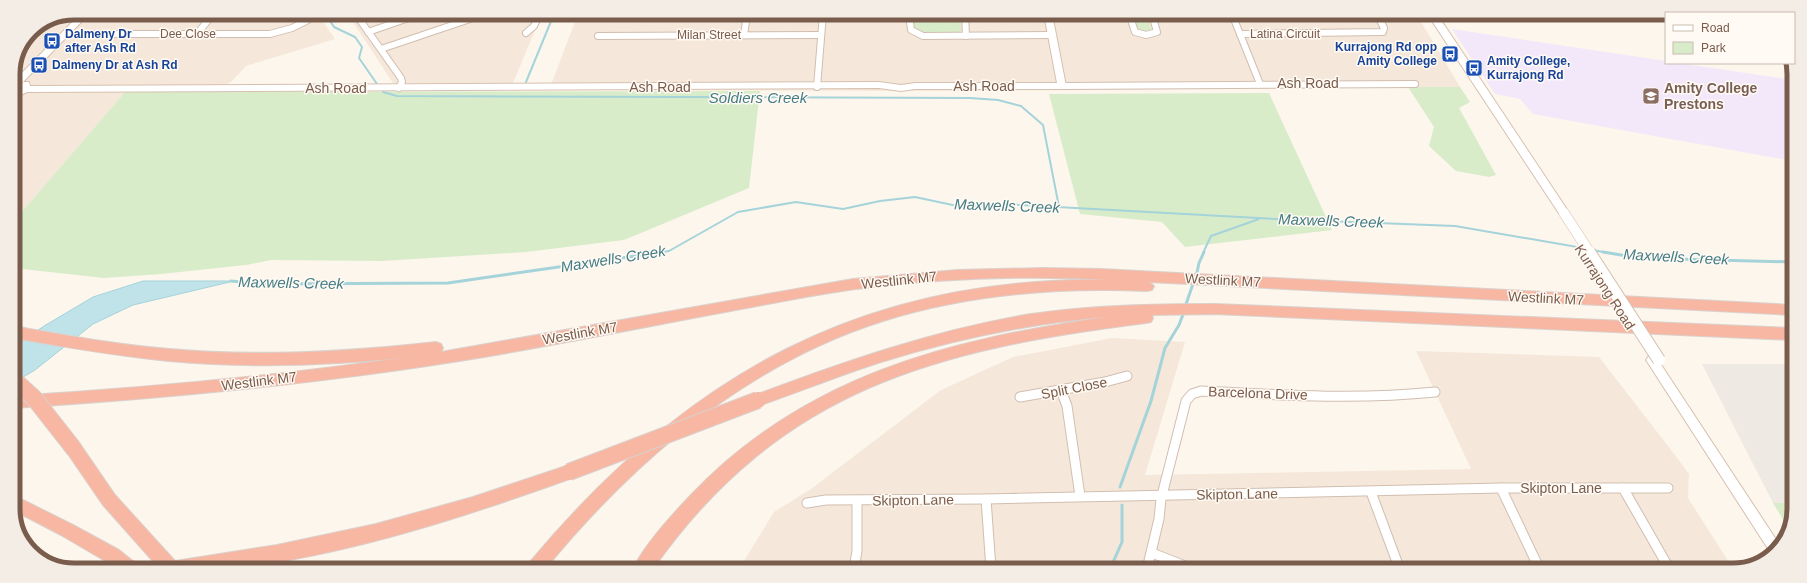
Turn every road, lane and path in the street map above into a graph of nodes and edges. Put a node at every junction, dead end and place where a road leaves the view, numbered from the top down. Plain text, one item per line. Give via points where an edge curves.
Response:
1 (79, 20) edge
2 (208, 20) edge
3 (308, 20) dead end
4 (360, 20) edge
5 (403, 20) edge
6 (468, 20) edge
7 (537, 20) edge
8 (746, 20) edge
9 (822, 20) edge
10 (910, 20) edge
11 (965, 20) edge
12 (1049, 20) edge
13 (1131, 20) edge
14 (1154, 20) edge
15 (1234, 20) edge
16 (1380, 20) edge
17 (1435, 20) edge
18 (368, 32) junction
19 (526, 33) dead end
20 (66, 34) junction
21 (197, 34) junction
22 (1240, 34) junction
23 (744, 35) junction
24 (821, 35) junction
25 (598, 36) dead end
26 (966, 36) junction
27 (1051, 36) junction
28 (381, 49) junction
29 (20, 77) edge
30 (20, 82) edge
31 (1260, 84) junction
32 (1415, 84) dead end
33 (1062, 86) junction
34 (817, 87) junction
35 (399, 88) junction
36 (24, 89) junction
37 (20, 92) edge
38 (1159, 281) junction
39 (712, 309) junction
40 (1787, 310) edge
41 (1149, 314) junction
42 (20, 333) edge
43 (1787, 334) edge
44 (1656, 360) junction
45 (1127, 376) dead end
46 (20, 385) edge
47 (1061, 390) junction
48 (1435, 392) dead end
49 (1020, 397) dead end
50 (20, 402) edge
51 (1501, 488) junction
52 (1623, 488) junction
53 (1668, 488) dead end
54 (1371, 492) junction
55 (1162, 494) junction
56 (1080, 496) junction
57 (986, 499) junction
58 (858, 501) junction
59 (807, 503) dead end
60 (20, 506) edge
61 (1777, 541) edge
62 (1773, 546) edge
63 (1152, 553) junction
64 (122, 563) edge
65 (166, 563) edge
66 (218, 563) edge
67 (540, 563) edge
68 (647, 563) edge
69 (855, 563) edge
70 (991, 563) edge
71 (1149, 563) edge
72 (1178, 563) edge
73 (1397, 563) edge
74 (1537, 563) edge
75 (1666, 563) edge

1 - 20 street
2 - 21 street
3 - 21 street, Dee Close via 270,34
4 - 18 street
5 - 18 street
6 - 28 street
7 - 19 street
8 - 23 street
9 - 24 street
10 - 26 street via 911,30 920,35
11 - 26 street
12 - 27 street
13 - 14 street via 1137,34 1152,35 1157,32
15 - 22 street
16 - 22 street, Latina Circuit via 1384,28 1383,32 1377,33
17 - 44 street, Kurrajong Road
18 - 28 street
20 - 21 street, Dee Close
20 - 29 street
22 - 31 street
23 - 24 street, Milan Street
23 - 25 street, Milan Street
24 - 34 street
26 - 27 street
27 - 33 street
28 - 35 street via 401,78
30 - 36 street via 25,83
31 - 32 street, Ash Road
31 - 33 street, Ash Road
33 - 34 street, Ash Road
34 - 35 street, Ash Road
35 - 36 street, Ash Road
36 - 37 street
38 - 39 highway, Westlink M7 via 1067,273 947,275 868,282
38 - 40 highway, Westlink M7
38 - 67 highway via 1036,286 991,291 911,308 821,338 723,394 636,460 591,503
39 - 42 highway via 454,346 372,355 321,357 236,358 170,355
39 - 50 highway, Westlink M7 via 483,351 304,376 134,395
41 - 43 highway via 1215,312
41 - 66 highway, bridge via 1058,317 1008,324 922,344 868,360 517,491 432,518 330,544
41 - 68 highway via 968,349 909,367 839,394 796,418 750,451 704,493
44 - 61 street, Kurrajong Road
44 - 62 street, Kurrajong Road
45 - 47 street, Split Close
46 - 65 highway, bridge via 38,402 110,500
47 - 49 street, Split Close
47 - 56 street via 1067,406
48 - 55 street, Barcelona Drive via 1308,396 1201,391 1192,394 1186,401
51 - 52 street, Skipton Lane
51 - 54 street, Skipton Lane
51 - 74 street
52 - 53 street, Skipton Lane
52 - 75 street
54 - 55 street, Skipton Lane
54 - 73 street
55 - 56 street, Skipton Lane
55 - 63 street, Barcelona Drive
56 - 57 street, Skipton Lane
57 - 58 street, Skipton Lane
57 - 70 street
58 - 59 street, Skipton Lane via 826,500
58 - 69 street
60 - 64 highway
63 - 71 street, Barcelona Drive
63 - 72 street

